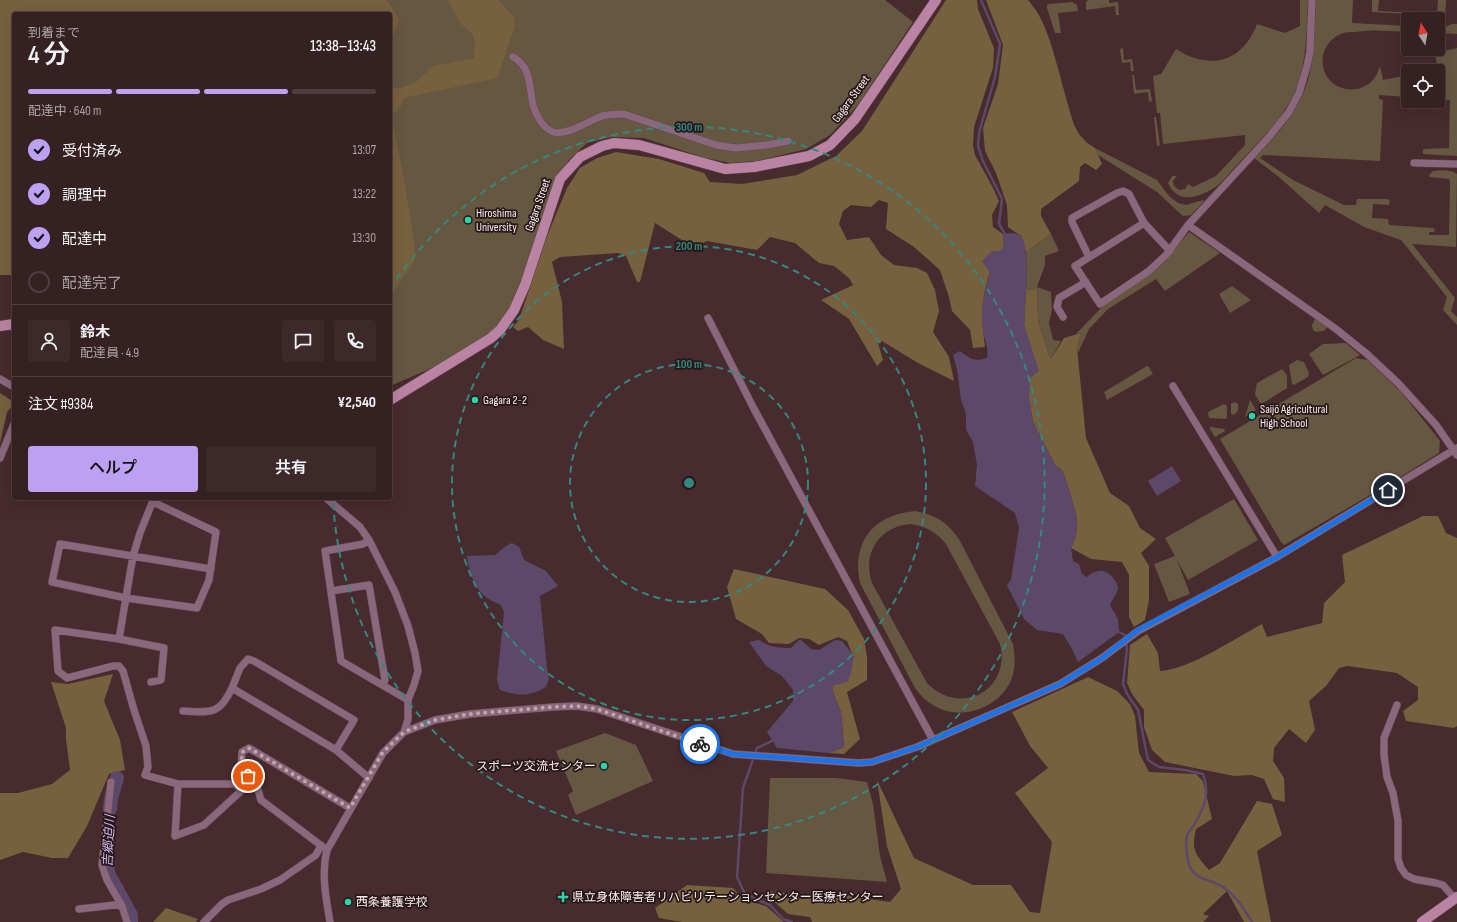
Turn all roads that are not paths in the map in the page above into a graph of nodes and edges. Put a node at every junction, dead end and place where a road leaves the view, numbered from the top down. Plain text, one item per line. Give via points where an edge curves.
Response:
1 (936, 0) edge
2 (1312, 0) edge
3 (513, 57) dead end
4 (788, 141) dead end
5 (1414, 163) dead end
6 (1457, 164) edge
7 (1144, 223) junction
8 (1188, 225) junction
9 (1170, 251) junction
10 (1089, 258) junction
11 (1086, 282) junction
12 (1063, 317) dead end
13 (708, 318) dead end
14 (12, 324) edge
15 (0, 326) edge
16 (0, 379) edge
17 (12, 386) edge
18 (1173, 386) dead end
19 (392, 399) edge
20 (12, 429) edge
21 (1456, 451) edge
22 (0, 458) edge
23 (154, 500) edge
24 (328, 500) edge
25 (369, 540) junction
26 (133, 556) junction
27 (1277, 557) junction
28 (211, 569) junction
29 (331, 591) junction
30 (126, 598) junction
31 (119, 639) junction
32 (151, 682) dead end
33 (382, 685) junction
34 (232, 688) junction
35 (408, 700) junction
36 (1397, 705) dead end
37 (183, 711) dead end
38 (404, 732) junction
39 (933, 740) junction
40 (336, 750) junction
41 (369, 778) junction
42 (111, 782) dead end
43 (178, 784) junction
44 (350, 808) junction
45 (325, 850) junction
46 (1456, 898) edge
47 (122, 906) junction
48 (79, 909) dead end
49 (127, 922) edge
50 (204, 922) edge
51 (330, 922) edge
52 (1422, 922) edge

1 - 19 street, Gagara Street via 855,119 830,145 809,156 754,167 725,169 638,145 614,143 580,157 560,179 525,285 514,310 500,330
2 - 8 street via 1310,52 1298,93 1289,112
3 - 4 street via 526,69 533,106 548,130 571,130 601,117 624,114 716,145 736,148
5 - 6 street
7 - 9 street
7 - 10 street
7 - 10 street via 1130,194 1124,192 1117,193 1072,218
8 - 9 street
8 - 21 street via 1368,354 1399,384
9 - 11 street via 1149,271 1100,304
10 - 11 street via 1075,266
11 - 12 street via 1059,298 1057,307
13 - 39 street via 752,407
14 - 15 street
16 - 17 street
18 - 27 street
20 - 22 street
21 - 27 street
23 - 26 street
23 - 28 street via 216,532
24 - 25 street via 360,527
25 - 29 street via 363,544 325,551
25 - 35 street via 395,592 415,653 418,670
26 - 28 street
26 - 30 street
26 - 30 street via 60,544 52,582
27 - 39 street via 1138,630 1102,658 1060,684
28 - 30 street via 197,608
29 - 33 street via 341,661
29 - 33 street via 369,585 386,680
30 - 31 street
31 - 32 street via 164,648 161,680
31 - 43 street via 54,630 58,672 67,678 118,666 123,671 146,746 148,767 145,775
33 - 35 street
34 - 37 street via 219,708 207,712
34 - 40 street
34 - 40 street via 240,668 248,660 254,661 348,716 354,720
35 - 38 street via 408,719
36 - 46 street via 1384,738 1384,755 1398,821 1398,859 1406,875 1444,885
38 - 39 street via 435,720 470,714 577,706 597,709 726,752 744,755 872,762
38 - 41 street via 383,752
40 - 41 street
41 - 44 street
42 - 47 street via 102,865 107,880
43 - 43 street via 236,784 241,791 204,825 175,836
44 - 45 street
44 - 45 street via 249,748 242,752 241,771 255,780 261,800
45 - 50 street via 280,880 222,904
45 - 51 street via 324,878
46 - 52 street
47 - 48 street
47 - 49 street

